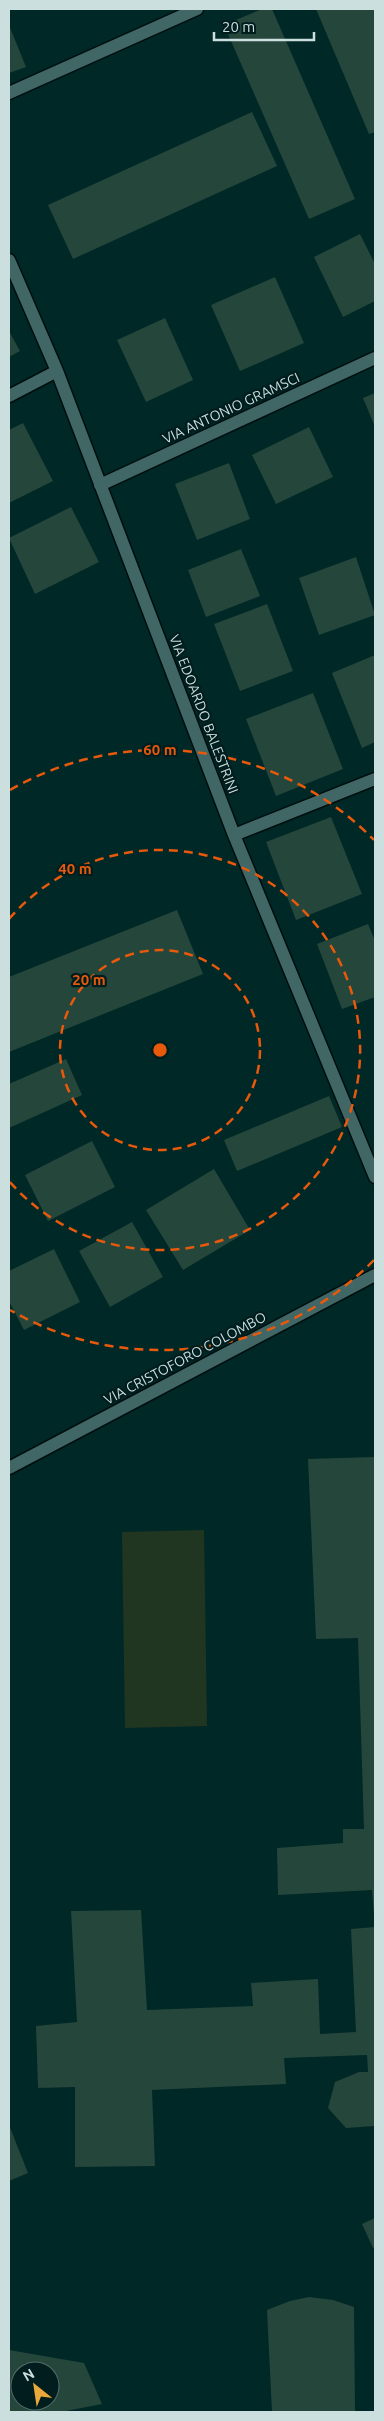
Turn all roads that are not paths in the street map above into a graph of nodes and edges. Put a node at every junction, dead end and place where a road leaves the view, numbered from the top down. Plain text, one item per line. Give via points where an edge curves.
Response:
1 (197, 9) edge
2 (9, 92) edge
3 (9, 260) edge
4 (375, 358) edge
5 (57, 371) junction
6 (9, 396) edge
7 (100, 485) junction
8 (375, 778) edge
9 (234, 835) junction
10 (375, 1177) edge
11 (375, 1275) edge
12 (9, 1468) edge

1 - 2 street
3 - 5 street, VIA EDOARDO BALESTRINI
4 - 7 street, VIA ANTONIO GRAMSCI
5 - 6 street
5 - 7 street, VIA EDOARDO BALESTRINI
7 - 9 street, VIA EDOARDO BALESTRINI
8 - 9 street
9 - 10 street, VIA EDOARDO BALESTRINI
11 - 12 street, VIA CRISTOFORO COLOMBO

